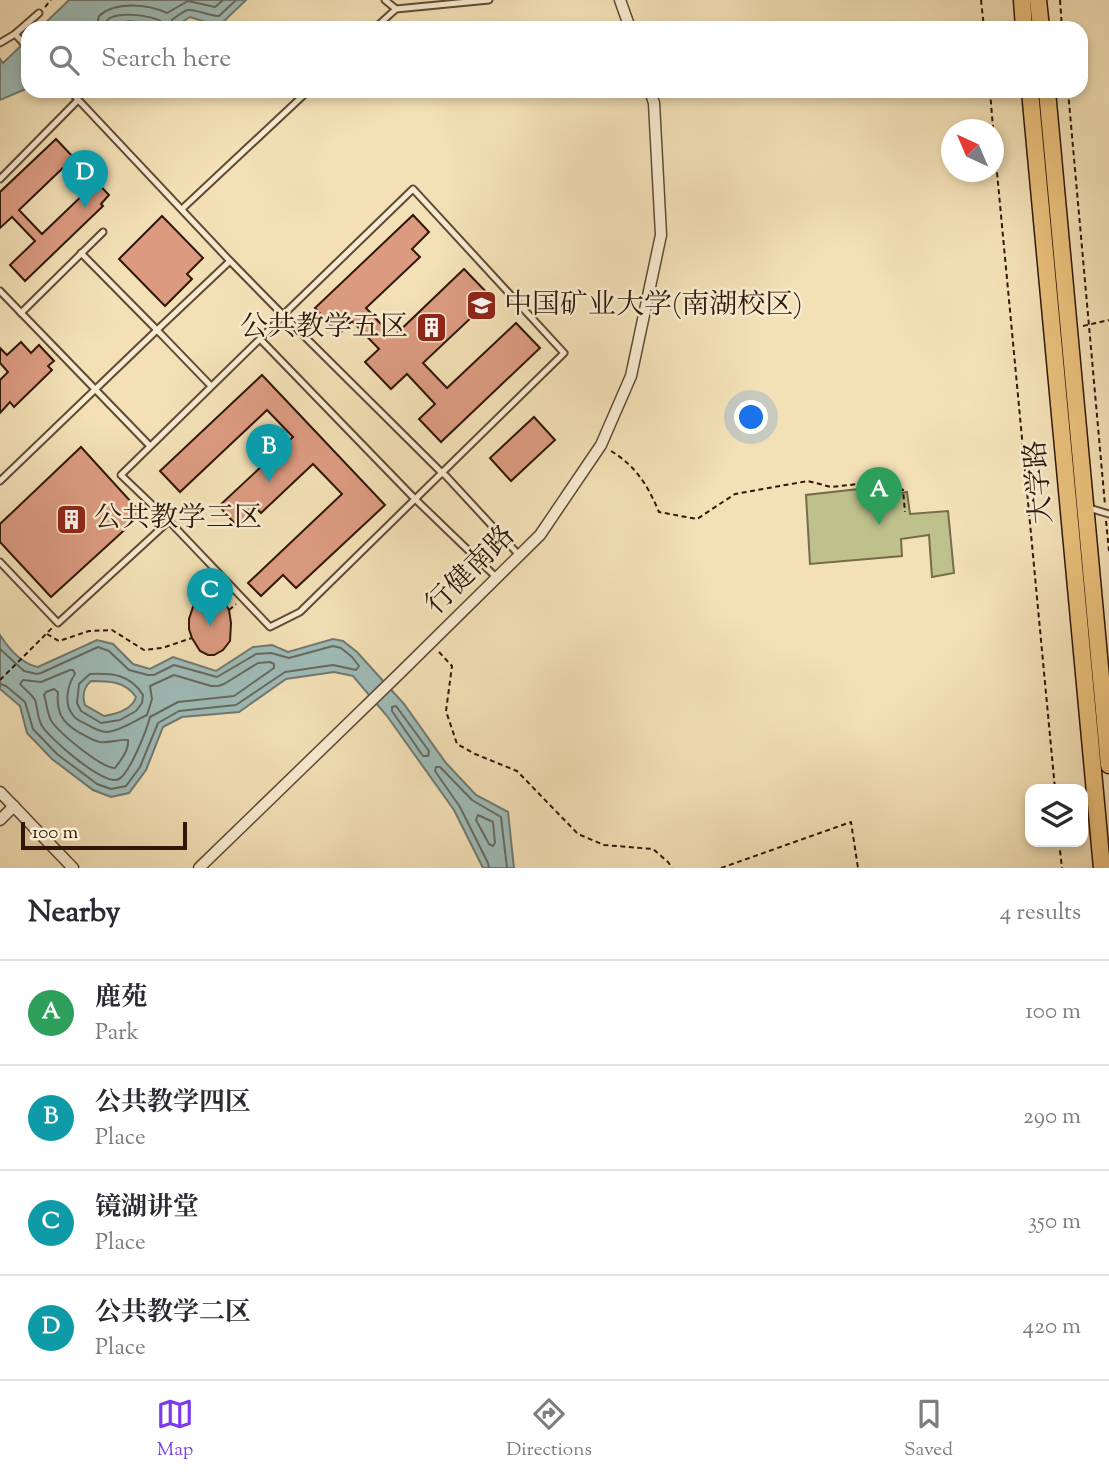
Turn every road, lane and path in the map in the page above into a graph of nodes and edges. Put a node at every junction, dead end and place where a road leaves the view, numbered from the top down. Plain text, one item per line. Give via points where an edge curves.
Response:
1 (385, 0) edge
2 (489, 0) edge
3 (620, 0) edge
4 (981, 0) edge
5 (1022, 0) edge
6 (1038, 0) edge
7 (1060, 0) edge
8 (396, 9) junction
9 (39, 13) dead end
10 (30, 21) edge
11 (383, 21) edge
12 (628, 21) edge
13 (983, 21) edge
14 (1024, 21) edge
15 (1040, 21) edge
16 (1062, 21) edge
17 (21, 29) edge
18 (15, 34) junction
19 (21, 41) edge
20 (0, 43) edge
21 (301, 98) edge
22 (652, 98) edge
23 (991, 98) edge
24 (1031, 98) edge
25 (1048, 98) edge
26 (1069, 98) edge
27 (78, 100) joint
28 (992, 119) edge
29 (0, 179) edge
30 (998, 182) edge
31 (183, 209) junction
32 (103, 232) dead end
33 (81, 253) junction
34 (230, 261) junction
35 (0, 292) edge
36 (21, 313) junction
37 (283, 315) junction
38 (1109, 320) edge
39 (1088, 325) junction
40 (1069, 327) junction
41 (157, 330) junction
42 (260, 339) junction
43 (211, 386) junction
44 (95, 390) junction
45 (601, 445) junction
46 (150, 446) junction
47 (441, 471) junction
48 (0, 481) edge
49 (414, 498) junction
50 (1085, 507) junction
51 (905, 512) dead end
52 (1107, 513) edge
53 (169, 521) junction
54 (1109, 551) edge
55 (519, 555) junction
56 (0, 562) edge
57 (496, 577) junction
58 (58, 623) junction
59 (47, 634) junction
60 (192, 638) dead end
61 (433, 646) dead end
62 (0, 680) edge
63 (1105, 683) edge
64 (1109, 765) edge
65 (1055, 784) edge
66 (0, 792) edge
67 (14, 806) junction
68 (0, 820) edge
69 (1060, 847) edge
70 (73, 868) edge
71 (199, 868) edge
72 (672, 868) edge
73 (721, 868) edge
74 (858, 868) edge
75 (1062, 868) edge
76 (1102, 868) edge

1 - 8 lane
2 - 8 lane
3 - 12 street
4 - 13 path
5 - 14 highway
6 - 15 highway
7 - 16 path
8 - 11 lane
9 - 10 lane
17 - 18 lane
18 - 19 lane
18 - 20 lane
21 - 31 lane
22 - 45 street, 行健南路 via 662,235 631,376
23 - 28 path
24 - 76 highway, 大学路
25 - 40 highway, 大学路
26 - 39 path
27 - 29 lane
27 - 31 lane
30 - 65 path
31 - 34 lane
32 - 33 lane
33 - 36 lane
33 - 41 lane
34 - 37 lane
34 - 41 lane
35 - 36 lane
36 - 44 lane
37 - 42 lane
37 - 47 lane
37 - 47 lane via 413,189 564,353
38 - 39 path
39 - 40 path
39 - 52 path
40 - 50 highway, 大学路
41 - 43 lane
41 - 44 lane
42 - 43 lane
42 - 49 lane
43 - 46 lane
44 - 46 lane
44 - 48 lane
45 - 51 path via 623,458 649,487 659,512 697,519 735,494 808,481 831,487 886,481 903,490
45 - 55 street, 行健南路 via 540,535
46 - 53 lane via 121,475
47 - 49 lane
47 - 55 lane
49 - 53 lane via 300,612 270,627
49 - 57 lane
50 - 52 lane
50 - 63 highway, 大学路
52 - 54 path
53 - 58 lane
55 - 57 street, 行健南路
56 - 58 lane
57 - 71 street, 行健南路
58 - 59 path
59 - 60 path via 59,641 89,631 111,630 144,650
59 - 62 path
61 - 72 path via 452,666 446,710 457,744 517,771 578,834 604,845 653,849
63 - 64 highway, 大学路
66 - 67 street
67 - 68 street
67 - 70 street
69 - 75 path
73 - 74 path via 851,821

